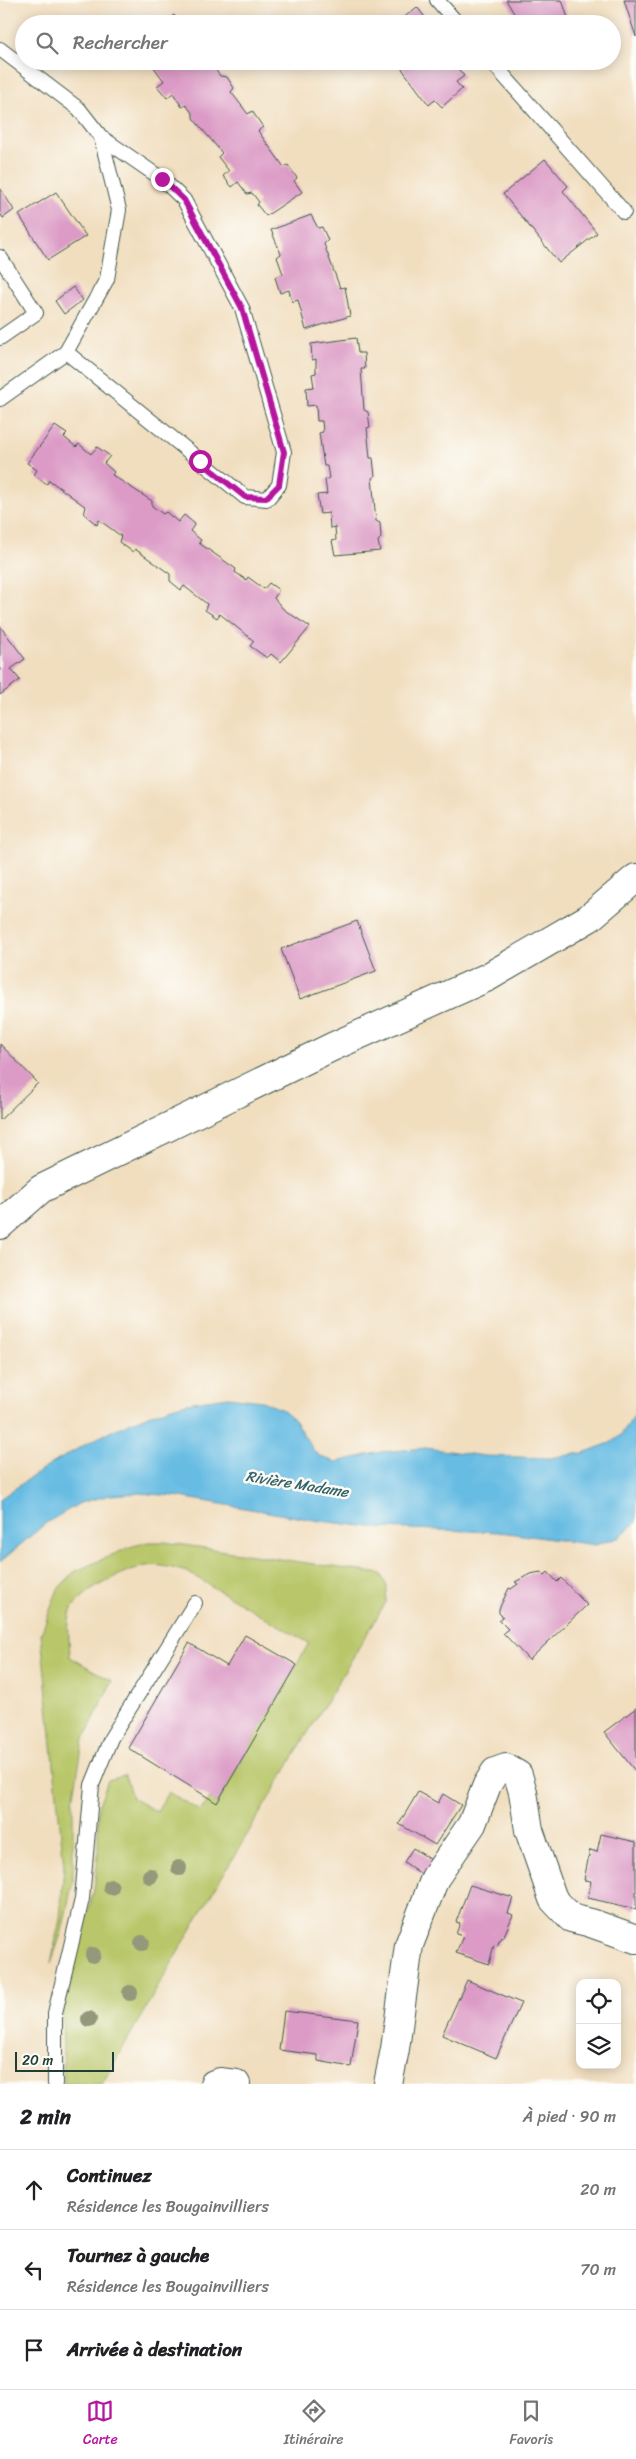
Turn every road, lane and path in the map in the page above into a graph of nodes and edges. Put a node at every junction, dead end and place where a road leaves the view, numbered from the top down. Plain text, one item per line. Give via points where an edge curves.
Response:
1 (437, 0) edge
2 (450, 15) edge
3 (0, 49) edge
4 (15, 60) edge
5 (28, 70) edge
6 (499, 70) edge
7 (101, 137) junction
8 (624, 212) dead end
9 (0, 257) edge
10 (0, 338) edge
11 (66, 352) junction
12 (0, 399) edge
13 (636, 878) edge
14 (0, 1225) edge
15 (195, 1603) dead end
16 (636, 1939) edge
17 (55, 2084) edge
18 (214, 2084) edge
19 (236, 2084) edge
20 (388, 2084) edge

1 - 2 lane
3 - 4 lane
5 - 7 lane via 79,109
6 - 8 lane
7 - 11 lane via 119,210 107,279
7 - 11 lane via 162,179 184,200 242,308 284,452 279,485 266,498 245,497
9 - 10 lane via 36,313
11 - 12 lane
13 - 14 street via 589,918 488,978 332,1047 41,1189
15 - 17 lane via 111,1738 92,1785 82,1899 55,2013
16 - 20 street via 571,1918 553,1899 529,1830 518,1775 506,1768 495,1772 472,1824 435,1878 409,1946
18 - 19 street

